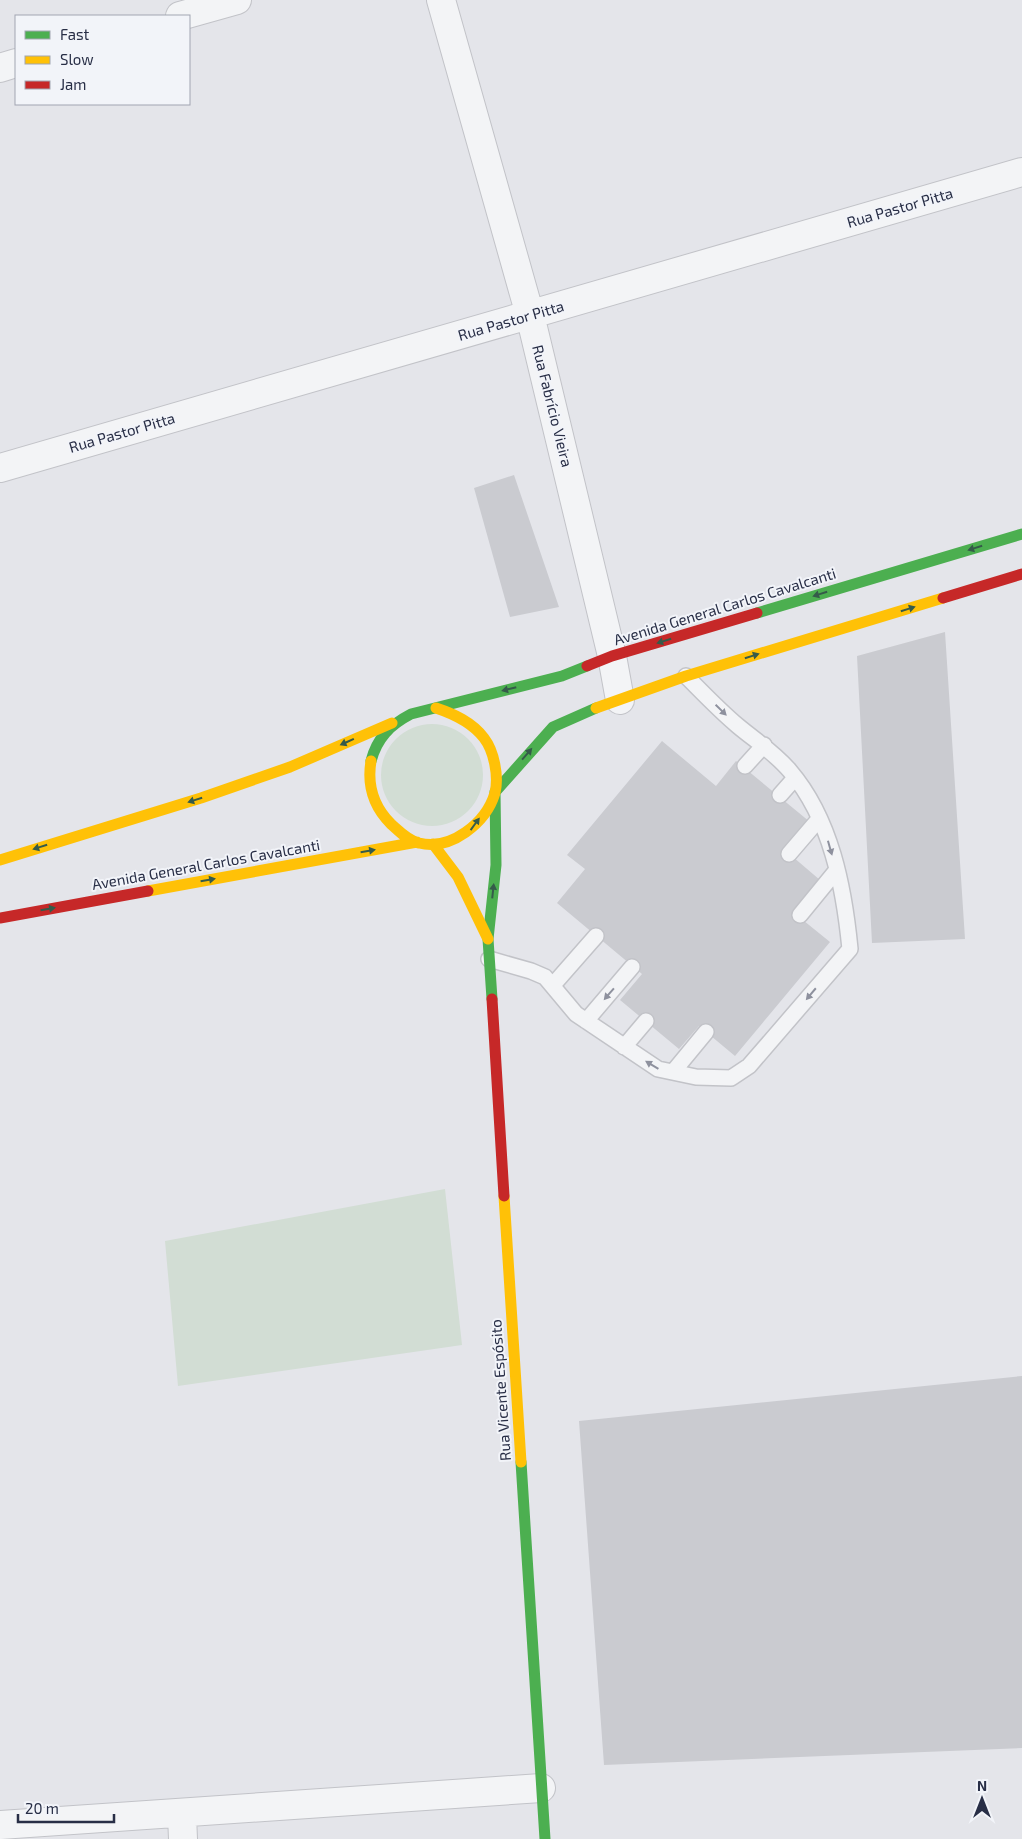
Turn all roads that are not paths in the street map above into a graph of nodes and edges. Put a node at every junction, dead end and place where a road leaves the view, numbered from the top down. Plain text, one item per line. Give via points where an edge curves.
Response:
1 (237, 0) edge
2 (441, 0) edge
3 (184, 15) edge
4 (15, 63) edge
5 (0, 68) edge
6 (1022, 172) edge
7 (530, 315) junction
8 (0, 468) edge
9 (1022, 534) edge
10 (1022, 574) edge
11 (612, 656) junction
12 (686, 676) junction
13 (620, 700) junction
14 (436, 708) junction
15 (392, 723) junction
16 (764, 745) junction
17 (744, 766) dead end
18 (795, 778) junction
19 (495, 792) junction
20 (780, 795) dead end
21 (819, 819) junction
22 (416, 842) junction
23 (433, 844) junction
24 (789, 854) dead end
25 (0, 860) edge
26 (836, 870) junction
27 (800, 915) dead end
28 (0, 918) edge
29 (596, 936) dead end
30 (488, 939) junction
31 (489, 959) junction
32 (632, 967) dead end
33 (553, 985) junction
34 (586, 1021) junction
35 (646, 1021) dead end
36 (706, 1032) dead end
37 (624, 1047) junction
38 (673, 1072) junction
39 (541, 1788) junction
40 (0, 1826) edge
41 (183, 1827) edge
42 (545, 1839) edge

1 - 3 street
2 - 7 street, Rua Fabrício Vieira
4 - 5 street
6 - 7 street, Rua Pastor Pitta
7 - 8 street, Rua Pastor Pitta
7 - 11 street, Rua Fabrício Vieira
9 -> 11 main road, Avenida General Carlos Cavalcanti
12 -> 10 main road, Avenida General Carlos Cavalcanti
11 - 13 street, Rua Fabrício Vieira
11 -> 14 main road, Avenida General Carlos Cavalcanti via 562,676
12 - 13 main road, Avenida General Carlos Cavalcanti
12 -> 16 lane via 738,726
19 -> 13 main road, Avenida General Carlos Cavalcanti via 553,727
14 - 15 main road, Avenida General Carlos Cavalcanti
14 - 19 main road via 472,724 485,739 494,757
15 - 22 main road, Avenida General Carlos Cavalcanti via 371,756 372,798 386,818
15 -> 25 main road, Avenida General Carlos Cavalcanti via 263,777
16 - 17 lane
16 - 18 lane
18 - 20 lane
18 - 21 lane
23 -> 19 main road, Avenida General Carlos Cavalcanti via 453,840 471,831
30 -> 19 main road, Rua Vicente Espósito via 496,865
21 - 24 lane
21 -> 26 lane via 829,841
22 - 23 main road, Avenida General Carlos Cavalcanti
28 -> 22 main road, Avenida General Carlos Cavalcanti
23 - 30 main road, Rua Vicente Espósito via 458,877
26 - 27 lane
26 -> 38 lane via 846,911 850,949 749,1066 731,1078 696,1077
29 - 33 lane
30 - 31 main road, Rua Vicente Espósito
31 - 33 lane via 531,971
31 - 39 main road, Rua Vicente Espósito
32 -> 34 lane
33 - 34 lane via 576,1014
34 - 37 lane
35 - 37 lane
36 - 38 lane
38 -> 37 lane via 658,1069
39 - 41 street
39 - 42 main road, Rua Vicente Espósito
40 - 41 street

